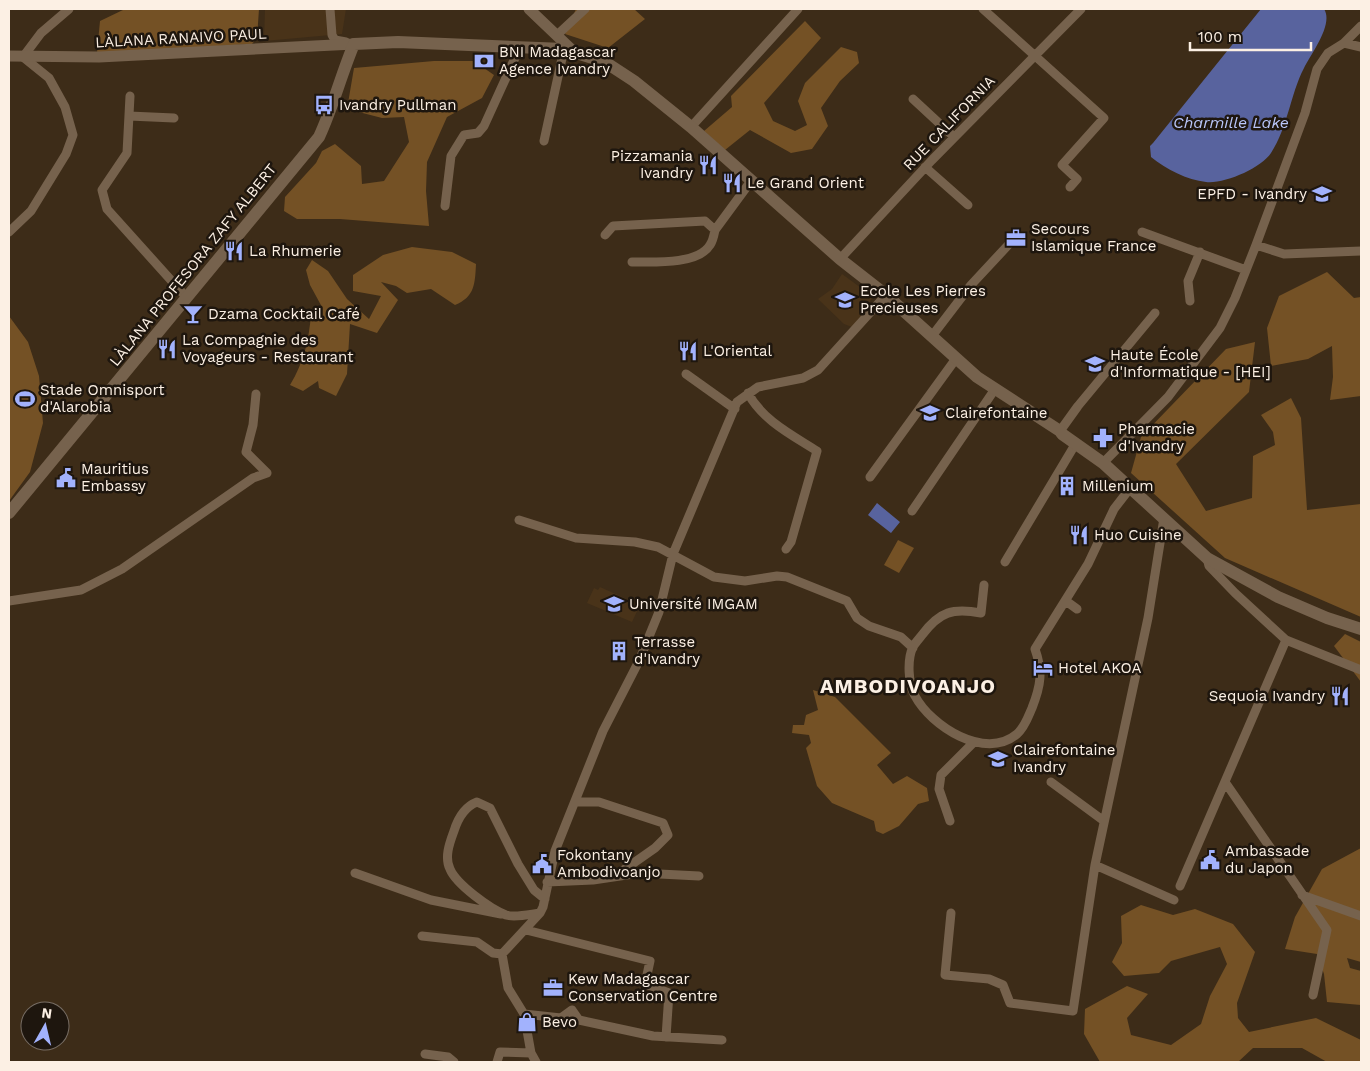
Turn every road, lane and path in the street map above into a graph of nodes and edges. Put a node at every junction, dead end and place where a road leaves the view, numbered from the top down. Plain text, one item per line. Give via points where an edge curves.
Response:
1 (69, 9) edge
2 (330, 9) edge
3 (529, 9) edge
4 (586, 9) edge
5 (798, 9) edge
6 (983, 9) edge
7 (1080, 9) edge
8 (1361, 26) edge
9 (557, 35) junction
10 (1344, 43) junction
11 (354, 44) junction
12 (520, 47) junction
13 (1361, 47) edge
14 (568, 49) junction
15 (1036, 55) junction
16 (9, 56) edge
17 (23, 57) junction
18 (130, 96) dead end
19 (913, 99) dead end
20 (129, 116) junction
21 (174, 118) dead end
22 (691, 128) junction
23 (954, 137) junction
24 (544, 140) dead end
25 (925, 167) junction
26 (751, 181) junction
27 (1070, 187) dead end
28 (968, 205) dead end
29 (446, 206) dead end
30 (715, 230) junction
31 (9, 232) edge
32 (1142, 232) dead end
33 (605, 235) dead end
34 (1011, 242) dead end
35 (1256, 245) junction
36 (1361, 251) edge
37 (1200, 252) junction
38 (840, 259) junction
39 (632, 262) dead end
40 (1246, 270) junction
41 (886, 296) junction
42 (187, 298) junction
43 (1190, 301) dead end
44 (1155, 313) dead end
45 (932, 336) junction
46 (955, 360) junction
47 (686, 374) dead end
48 (995, 390) junction
49 (748, 393) junction
50 (256, 394) dead end
51 (735, 408) junction
52 (1060, 430) junction
53 (1076, 443) junction
54 (1103, 462) junction
55 (870, 477) dead end
56 (1131, 487) junction
57 (912, 511) dead end
58 (9, 514) edge
59 (1164, 518) junction
60 (519, 520) dead end
61 (786, 548) dead end
62 (673, 554) junction
63 (1207, 558) junction
64 (1005, 562) dead end
65 (984, 584) dead end
66 (9, 601) edge
67 (1066, 601) junction
68 (1077, 609) dead end
69 (1361, 629) edge
70 (1286, 640) junction
71 (913, 648) junction
72 (1361, 670) edge
73 (974, 742) junction
74 (1051, 782) dead end
75 (1225, 782) junction
76 (576, 802) junction
77 (1104, 821) junction
78 (950, 822) dead end
79 (1095, 866) junction
80 (355, 873) dead end
81 (615, 876) junction
82 (699, 876) dead end
83 (548, 882) junction
84 (1180, 886) dead end
85 (1302, 895) junction
86 (545, 899) junction
87 (1174, 900) dead end
88 (540, 913) junction
89 (951, 913) dead end
90 (507, 915) junction
91 (1361, 916) edge
92 (526, 930) junction
93 (422, 936) dead end
94 (502, 954) junction
95 (1313, 995) dead end
96 (524, 1014) junction
97 (666, 1037) junction
98 (722, 1040) dead end
99 (531, 1053) junction
100 (425, 1054) dead end
101 (454, 1062) edge
102 (497, 1062) edge
103 (536, 1062) edge

1 - 17 street via 41,33
2 - 11 street via 335,40
3 - 9 street
4 - 9 street
5 - 22 street
6 - 15 street
7 - 15 street, RUE CALIFORNIA
8 - 10 street
9 - 14 street
10 - 13 street
10 - 35 street via 1328,53 1317,69
11 - 12 main road via 398,42
11 - 17 street, LÀLANA RANAIVO PAUL via 99,57
11 - 42 main road, LÀLANA PROFESORA ZAFY ALBERT via 319,137
12 - 14 main road
12 - 29 street via 484,126 478,133 464,135 451,156
14 - 22 main road via 604,62 634,81
14 - 24 street
15 - 23 street, RUE CALIFORNIA
15 - 27 street via 1104,118 1062,165 1077,179
16 - 17 street, LÀLANA RANAIVO PAUL
17 - 31 street via 49,78 65,107 73,135 66,154 31,211
18 - 20 street
19 - 23 street
20 - 21 street
20 - 42 street via 127,154 102,190 107,209
22 - 26 main road
23 - 25 street, RUE CALIFORNIA
25 - 28 street
25 - 38 street, RUE CALIFORNIA
26 - 30 street
26 - 38 main road
30 - 33 street via 705,221 613,226
30 - 39 street via 710,245 691,258
32 - 37 street
34 - 45 street via 971,285
35 - 36 street via 1284,254
35 - 40 street
37 - 40 street
37 - 43 street via 1188,281
38 - 41 main road
40 - 54 street via 1214,336 1168,397
41 - 45 main road
41 - 49 street via 818,370 803,378 758,387
42 - 58 main road, LÀLANA PROFESORA ZAFY ALBERT
44 - 52 street
45 - 46 main road
46 - 48 main road
46 - 55 street
47 - 51 street
48 - 52 main road
48 - 57 street
49 - 51 street
49 - 61 street via 771,421 817,451
50 - 66 street via 246,452 267,473 253,478 122,569 81,590
51 - 62 street
52 - 53 main road
53 - 54 main road
53 - 64 street
54 - 56 main road
56 - 59 main road
56 - 67 street via 1107,521 1088,564
59 - 63 main road
59 - 77 street via 1148,618
60 - 62 street via 576,538 635,542
62 - 71 street via 714,577 745,581 788,577 819,588 847,601 857,618 869,626 901,637
62 - 76 street via 659,612 639,661 603,731
63 - 69 main road via 1278,597
63 - 70 street via 1209,566 1228,586
65 - 71 street via 981,613 951,611 930,625
67 - 68 street
67 - 73 street via 1035,649 1042,668 1038,693 1026,722 1016,734 1005,739 994,743
70 - 72 street
70 - 75 street
71 - 73 street via 910,675 914,695 940,727
73 - 78 street via 941,775 939,789
74 - 77 street
75 - 84 street
75 - 85 street
76 - 81 street via 599,802 663,823 668,835
76 - 83 street via 555,851
77 - 79 street
79 - 87 street
79 - 89 street via 1072,1011 1010,1003 1003,985 989,979 944,975
80 - 90 street via 431,900
81 - 82 street via 640,873
81 - 83 street
83 - 86 street
85 - 91 street
85 - 95 street via 1326,930
86 - 88 street
86 - 90 street via 534,890 518,864 490,808 477,802 470,804 459,818 450,841 449,868 472,895
88 - 90 street
88 - 92 street
92 - 94 street
92 - 97 street via 650,961 645,984 668,993
93 - 94 street via 477,942 493,953
94 - 96 street via 508,988
96 - 97 street via 561,1018 572,1010 579,1020
96 - 99 street
97 - 98 street
99 - 102 street via 500,1052
99 - 103 street
100 - 101 street via 448,1057

